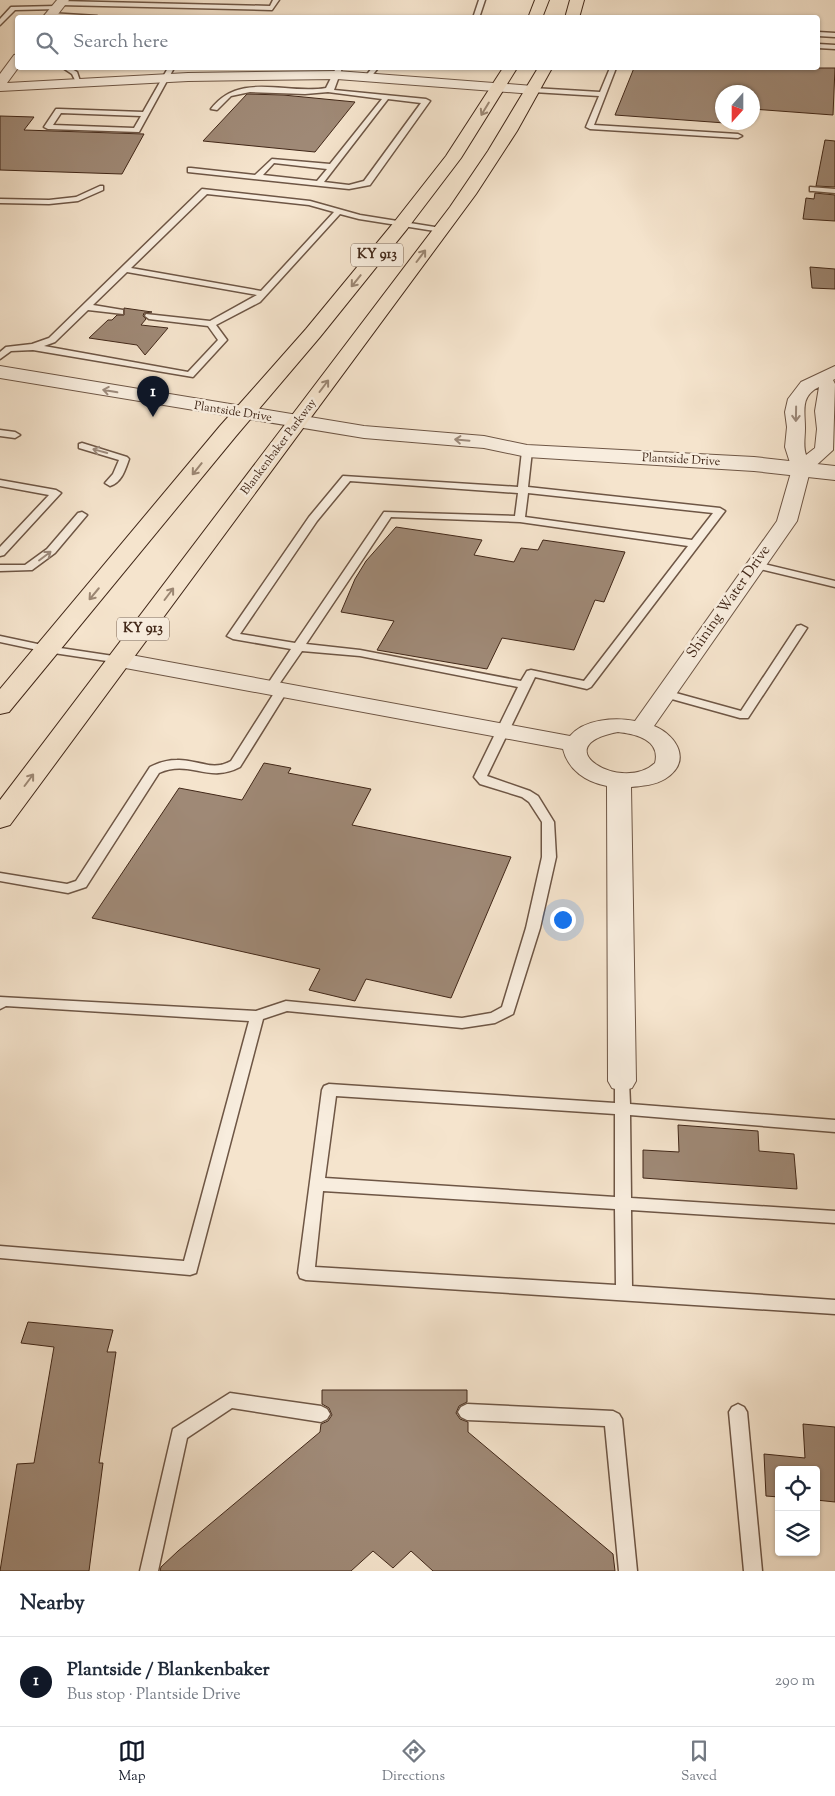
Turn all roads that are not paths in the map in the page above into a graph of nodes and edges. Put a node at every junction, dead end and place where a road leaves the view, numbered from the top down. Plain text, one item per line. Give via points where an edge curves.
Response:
1 (276, 0) edge
2 (482, 0) edge
3 (542, 0) edge
4 (577, 0) edge
5 (109, 2) edge
6 (56, 9) edge
7 (83, 15) edge
8 (477, 15) edge
9 (536, 15) edge
10 (573, 15) edge
11 (0, 23) edge
12 (820, 34) edge
13 (835, 35) edge
14 (820, 46) edge
15 (835, 46) edge
16 (15, 62) edge
17 (70, 70) edge
18 (509, 70) edge
19 (544, 70) edge
20 (612, 70) edge
21 (338, 71) edge
22 (372, 72) edge
23 (168, 73) edge
24 (79, 83) junction
25 (0, 85) edge
26 (498, 86) junction
27 (328, 90) junction
28 (533, 90) junction
29 (603, 94) junction
30 (386, 98) junction
31 (215, 109) dead end
32 (144, 114) junction
33 (738, 136) dead end
34 (333, 167) junction
35 (191, 170) dead end
36 (256, 177) junction
37 (319, 184) junction
38 (100, 188) dead end
39 (813, 189) dead end
40 (835, 191) edge
41 (0, 201) edge
42 (339, 211) junction
43 (401, 225) junction
44 (441, 230) junction
45 (125, 269) junction
46 (263, 294) junction
47 (86, 307) junction
48 (120, 312) dead end
49 (149, 316) dead end
50 (211, 324) junction
51 (33, 347) junction
52 (0, 356) edge
53 (0, 372) edge
54 (831, 378) edge
55 (0, 389) edge
56 (153, 417) dead end
57 (227, 424) junction
58 (0, 433) edge
59 (276, 433) junction
60 (15, 435) dead end
61 (82, 446) dead end
62 (527, 451) junction
63 (801, 468) junction
64 (835, 473) edge
65 (0, 483) edge
66 (110, 483) dead end
67 (524, 490) junction
68 (82, 515) dead end
69 (520, 519) junction
70 (695, 544) junction
71 (0, 552) edge
72 (756, 565) junction
73 (0, 568) edge
74 (834, 581) edge
75 (801, 628) dead end
76 (0, 639) edge
77 (298, 647) junction
78 (47, 649) junction
79 (120, 660) junction
80 (524, 685) junction
81 (276, 689) junction
82 (665, 694) junction
83 (0, 706) edge
84 (641, 728) junction
85 (502, 730) junction
86 (576, 744) junction
87 (619, 781) junction
88 (0, 819) edge
89 (0, 877) edge
90 (0, 1004) edge
91 (257, 1016) junction
92 (622, 1081) joint
93 (622, 1109) junction
94 (835, 1126) edge
95 (316, 1184) junction
96 (623, 1204) junction
97 (835, 1217) edge
98 (0, 1252) edge
99 (624, 1292) junction
100 (835, 1307) edge
101 (467, 1412) dead end
102 (738, 1412) dead end
103 (322, 1414) dead end
104 (149, 1571) edge
105 (628, 1571) edge
106 (753, 1571) edge

1 - 5 lane via 272,8
2 - 8 lane
3 - 9 main road
4 - 10 main road
5 - 6 lane
6 - 7 lane
6 - 11 lane via 13,8
12 - 13 lane
14 - 15 lane
16 - 25 street
17 - 24 lane via 75,73
18 - 26 main road, KY 913
19 - 28 main road, Blankenbaker Parkway / KY 913
20 - 29 lane
21 - 22 street
21 - 23 street
21 - 27 lane
22 - 26 street
23 - 24 street
23 - 32 lane
24 - 25 street
26 - 28 street
26 -> 43 main road, KY 913 via 453,158
27 - 30 lane via 344,95
27 - 31 lane via 241,91 229,95
28 - 29 lane
28 - 44 main road, Blankenbaker Parkway / KY 913 via 471,192
29 - 33 lane via 590,127
30 - 34 lane
30 - 37 lane via 426,101 368,183 349,187
32 - 32 lane via 136,130 48,127 59,111
34 - 36 lane via 272,161
34 - 37 lane
35 - 36 lane
36 - 37 lane
38 - 41 lane via 78,199
39 - 40 lane
42 - 43 lane
42 - 45 lane via 310,203 205,191
42 - 46 lane
43 - 44 lane
43 -> 57 main road, KY 913 via 313,333
59 -> 44 main road, Blankenbaker Parkway / KY 913
45 - 46 lane
45 - 47 lane
46 - 50 lane
47 - 48 lane
47 - 51 lane via 52,340
49 - 50 lane
50 - 51 lane via 223,340 190,375
51 - 52 lane via 9,349
57 -> 53 street, Plantside Drive
54 - 63 street via 824,410 824,450
54 -> 63 street via 807,386 797,399 794,447
55 - 56 street
57 - 59 street, Plantside Drive
57 - 59 street, Plantside Drive
57 -> 78 main road, KY 913 via 122,561
58 - 60 lane
59 - 62 street, Plantside Drive via 454,456 483,457
79 -> 59 main road, Blankenbaker Parkway / KY 913
66 -> 61 lane via 118,475 124,459
62 - 63 street, Plantside Drive
62 - 67 lane
63 - 64 street, Plantside Drive
63 - 72 street, Shining Water Drive via 787,521
65 - 71 lane via 56,493
67 - 69 lane
67 - 70 lane via 720,511
67 - 77 lane via 347,478 313,519 233,636
73 -> 68 lane via 28,568 51,551
69 - 70 lane
69 - 77 lane via 388,514
70 - 80 lane via 587,685 531,673
72 - 74 lane
72 - 82 street, Shining Water Drive
75 - 82 lane via 744,716
76 - 78 lane
77 - 80 lane via 360,653
77 - 81 lane
78 - 79 lane
78 - 83 main road, KY 913
79 - 81 street
88 -> 79 main road, Blankenbaker Parkway / KY 913
80 - 85 lane
81 - 85 street
81 - 89 lane via 236,764 228,770 170,763 154,770 80,884 68,889
82 - 84 street, Shining Water Drive
84 - 86 street via 601,727 587,732
84 - 87 street via 664,742 669,752 668,762 651,777
85 - 86 street
85 - 91 lane via 480,777 484,782 534,799 548,822 549,847 533,928 508,1010 494,1018 462,1023 286,1006
86 - 87 street via 579,764 603,778
87 - 92 street
90 - 91 lane via 2,1001
91 - 98 lane via 190,1268
92 - 93 lane
93 - 94 lane
93 - 95 lane via 329,1090
93 - 96 lane
95 - 96 lane
95 - 99 lane via 306,1272
96 - 97 lane
96 - 99 lane
99 - 100 lane
101 - 105 lane via 613,1420
102 - 106 lane
103 - 104 lane via 230,1400 179,1434

